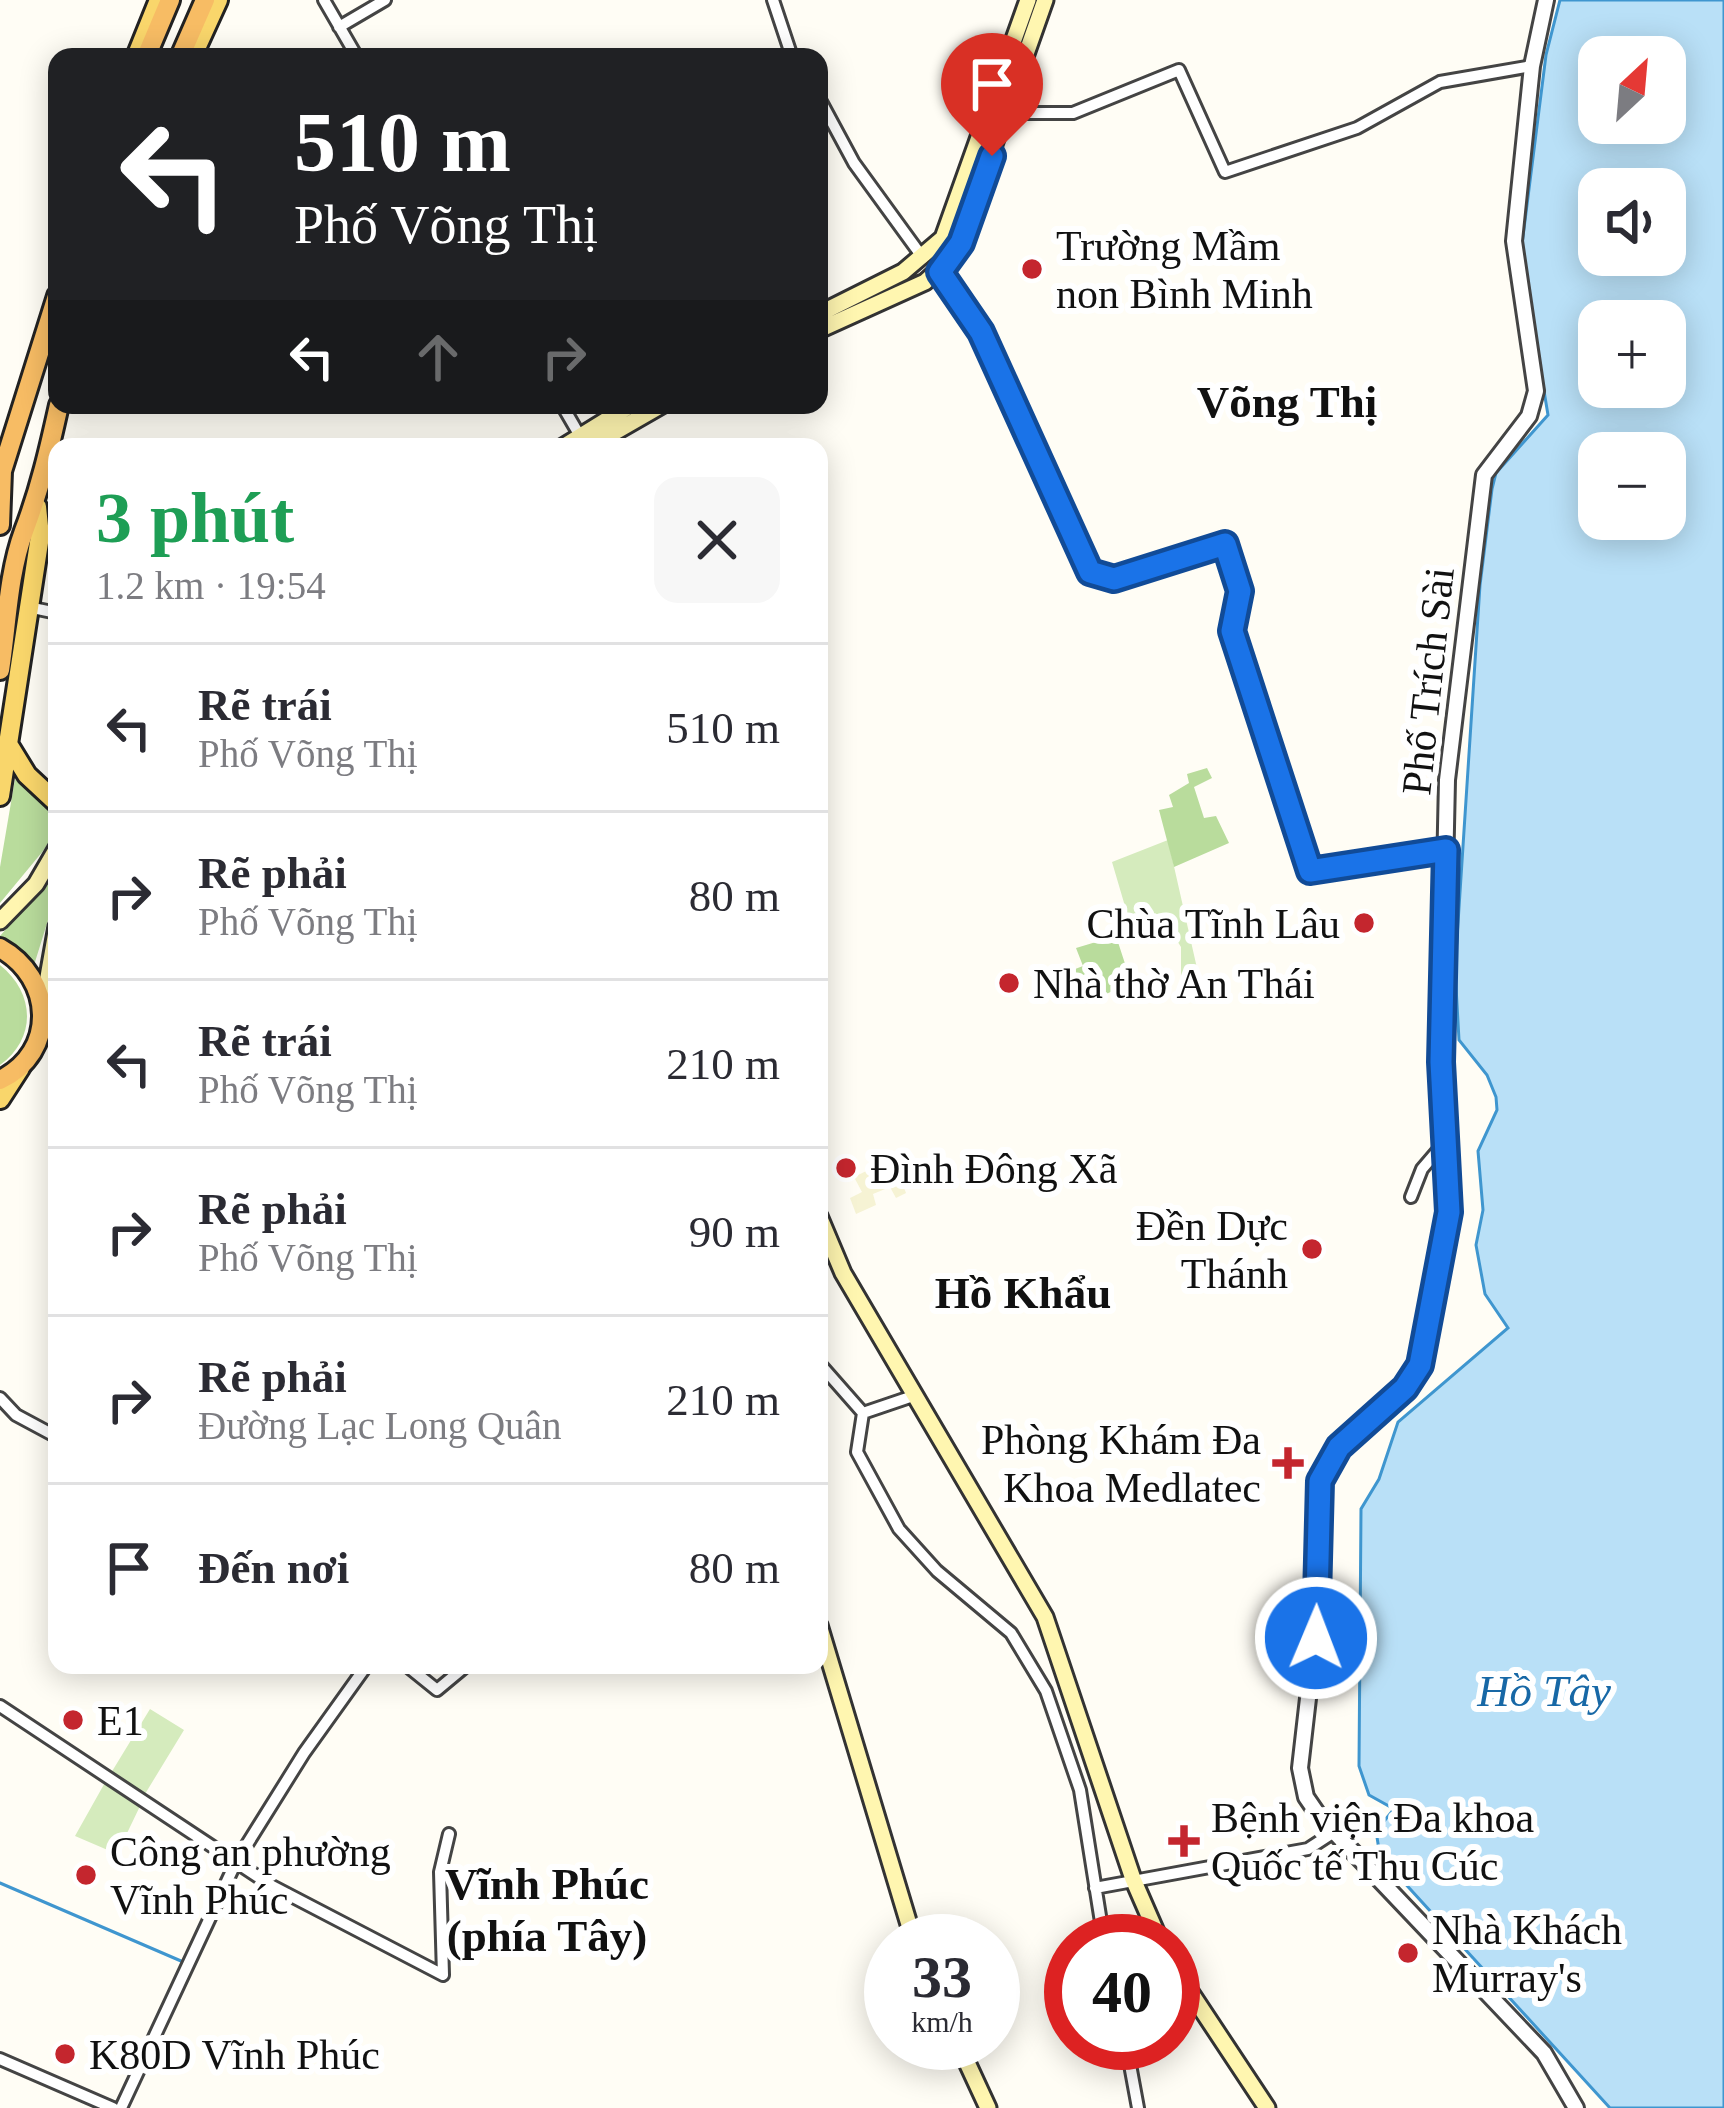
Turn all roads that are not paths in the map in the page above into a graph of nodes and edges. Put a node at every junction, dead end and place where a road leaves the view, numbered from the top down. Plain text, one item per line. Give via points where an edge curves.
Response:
1 (159, 0) edge
2 (170, 0) edge
3 (205, 0) edge
4 (218, 0) edge
5 (324, 0) edge
6 (385, 0) edge
7 (772, 0) edge
8 (1028, 0) edge
9 (1045, 0) edge
10 (1546, 0) edge
11 (339, 27) junction
12 (140, 48) edge
13 (150, 48) edge
14 (185, 48) edge
15 (196, 48) edge
16 (352, 48) edge
17 (789, 48) edge
18 (1532, 66) junction
19 (1009, 81) junction
20 (1007, 112) junction
21 (828, 115) edge
22 (923, 258) junction
23 (940, 272) junction
24 (828, 309) edge
25 (48, 324) edge
26 (828, 326) edge
27 (626, 414) edge
28 (590, 438) edge
29 (48, 456) edge
30 (1, 473) edge
31 (39, 498) junction
32 (0, 525) edge
33 (28, 607) junction
34 (48, 611) edge
35 (0, 670) edge
36 (8, 744) junction
37 (48, 795) edge
38 (0, 796) edge
39 (1446, 850) junction
40 (48, 863) edge
41 (0, 921) edge
42 (0, 948) edge
43 (48, 977) edge
44 (43, 1005) junction
45 (20, 1068) junction
46 (0, 1081) edge
47 (0, 1099) edge
48 (1446, 1141) junction
49 (1411, 1197) dead end
50 (828, 1237) edge
51 (828, 1374) edge
52 (916, 1395) junction
53 (0, 1398) edge
54 (863, 1413) junction
55 (48, 1432) edge
56 (828, 1655) edge
57 (361, 1674) edge
58 (417, 1674) edge
59 (456, 1674) edge
60 (0, 1706) edge
61 (1334, 1832) junction
62 (448, 1834) dead end
63 (236, 1862) junction
64 (1133, 1879) junction
65 (1095, 1888) junction
66 (906, 1914) edge
67 (1099, 1914) edge
68 (1148, 1914) edge
69 (1200, 2007) edge
70 (0, 2059) edge
71 (970, 2070) edge
72 (1131, 2070) edge
73 (117, 2108) edge
74 (988, 2108) edge
75 (1138, 2108) edge
76 (1267, 2108) edge
77 (1576, 2108) edge

1 - 12 main road
2 - 13 highway
3 - 14 highway
4 - 15 main road
5 - 11 street
6 - 11 street
7 - 17 street
8 - 19 main road
9 - 19 main road
10 - 18 street, Phố Trích Sài
11 - 16 street
18 - 20 street via 1440,82 1357,128 1226,172 1179,70 1073,113
18 - 39 street, Phố Trích Sài via 1514,260 1536,391 1529,416 1488,464 1481,491
19 - 20 main road
19 - 22 main road via 947,230
20 - 23 main road via 968,226
21 - 22 street
22 - 24 main road
23 - 26 main road
23 - 39 street via 981,332 1090,572 1114,579 1225,544 1240,591 1232,631 1310,871
25 - 30 highway
27 - 28 main road
29 - 31 highway
30 - 32 highway
31 - 33 main road
31 - 35 highway via 14,575
33 - 34 street
33 - 36 main road
36 - 37 main road
36 - 38 main road
39 - 48 street, Phố Trích Sài
40 - 41 main road
42 - 44 highway via 28,970
43 - 44 main road
44 - 45 highway via 39,1040
45 - 46 highway
45 - 47 main road
48 - 49 street
48 - 61 street, Phố Trích Sài via 1449,1212 1420,1365 1339,1447 1317,1491 1317,1620 1300,1768 1312,1807
50 - 52 main road
51 - 54 street
52 - 54 street
52 - 64 main road via 1045,1616
53 - 55 street
54 - 65 street via 856,1452 899,1529 1011,1633 1046,1691 1080,1790
56 - 66 main road
57 - 63 street
58 - 59 street via 437,1690
60 - 63 street
61 - 64 street via 1308,1849
61 - 77 street, Phố Trích Sài via 1544,2053
62 - 63 street via 440,1872 442,1975
63 - 73 street
64 - 65 street
64 - 68 main road
65 - 67 street
69 - 76 main road
70 - 73 street
71 - 74 main road
72 - 75 street

